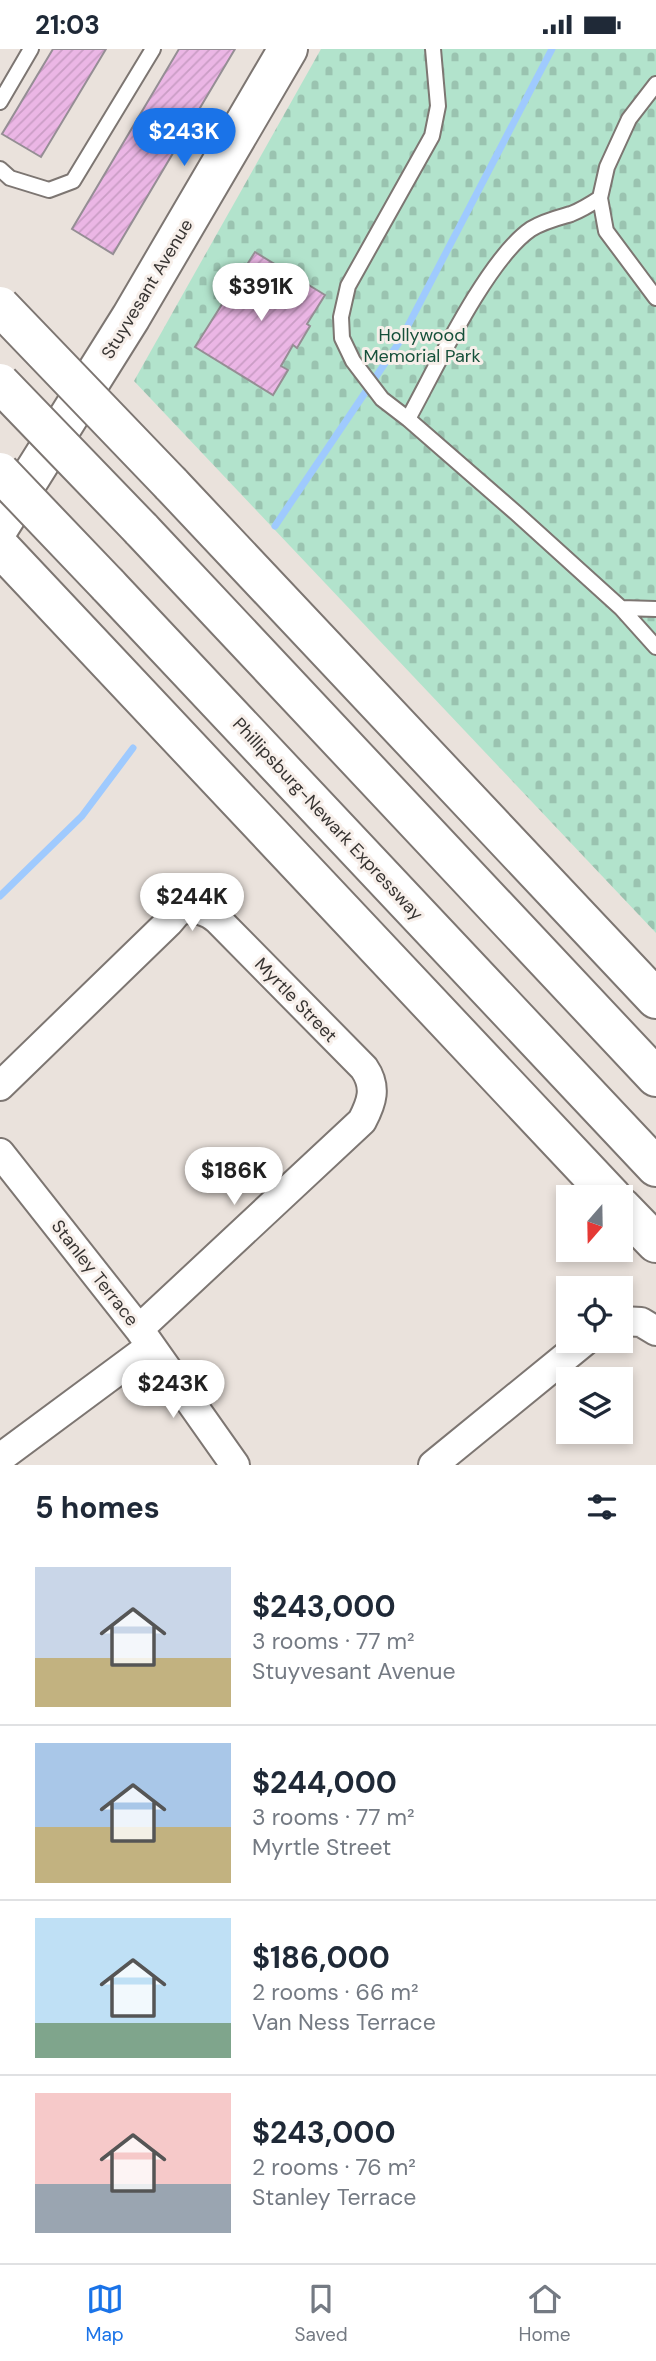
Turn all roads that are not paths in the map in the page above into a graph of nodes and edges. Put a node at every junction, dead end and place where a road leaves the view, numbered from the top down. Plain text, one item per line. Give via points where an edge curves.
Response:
1 (31, 49) edge
2 (153, 49) edge
3 (288, 49) edge
4 (433, 49) edge
5 (656, 84) edge
6 (0, 102) edge
7 (0, 169) edge
8 (600, 198) junction
9 (656, 298) edge
10 (0, 306) edge
11 (0, 383) edge
12 (408, 419) junction
13 (0, 472) edge
14 (0, 526) edge
15 (0, 547) edge
16 (621, 608) junction
17 (656, 609) edge
18 (656, 647) edge
19 (656, 999) edge
20 (656, 1077) edge
21 (0, 1086) edge
22 (0, 1153) edge
23 (656, 1167) edge
24 (601, 1185) edge
25 (634, 1221) edge
26 (656, 1244) edge
27 (633, 1322) edge
28 (656, 1331) edge
29 (145, 1338) junction
30 (570, 1353) edge
31 (0, 1458) edge
32 (235, 1465) edge
33 (433, 1465) edge

1 - 6 lane
2 - 7 lane via 73,181 49,190 10,178
3 - 14 main road, Stuyvesant Avenue via 131,317
4 - 12 lane via 438,106 432,136 348,286 341,317 342,338 353,361 382,399
5 - 8 lane via 629,119 607,167
8 - 9 lane via 606,231
8 - 12 lane via 529,230 508,251
10 - 19 main road, bridge
11 - 20 main road, bridge
12 - 16 lane
13 - 23 main road, Phillipsburg-Newark Expressway, bridge
15 - 24 main road
16 - 17 lane
16 - 18 lane
21 - 29 street, Myrtle Street via 180,909 197,909 218,920 372,1079 373,1094 362,1121
22 - 29 street, Stanley Terrace
25 - 26 main road
27 - 28 street
29 - 31 street
29 - 32 street, Stanley Terrace
30 - 33 street

